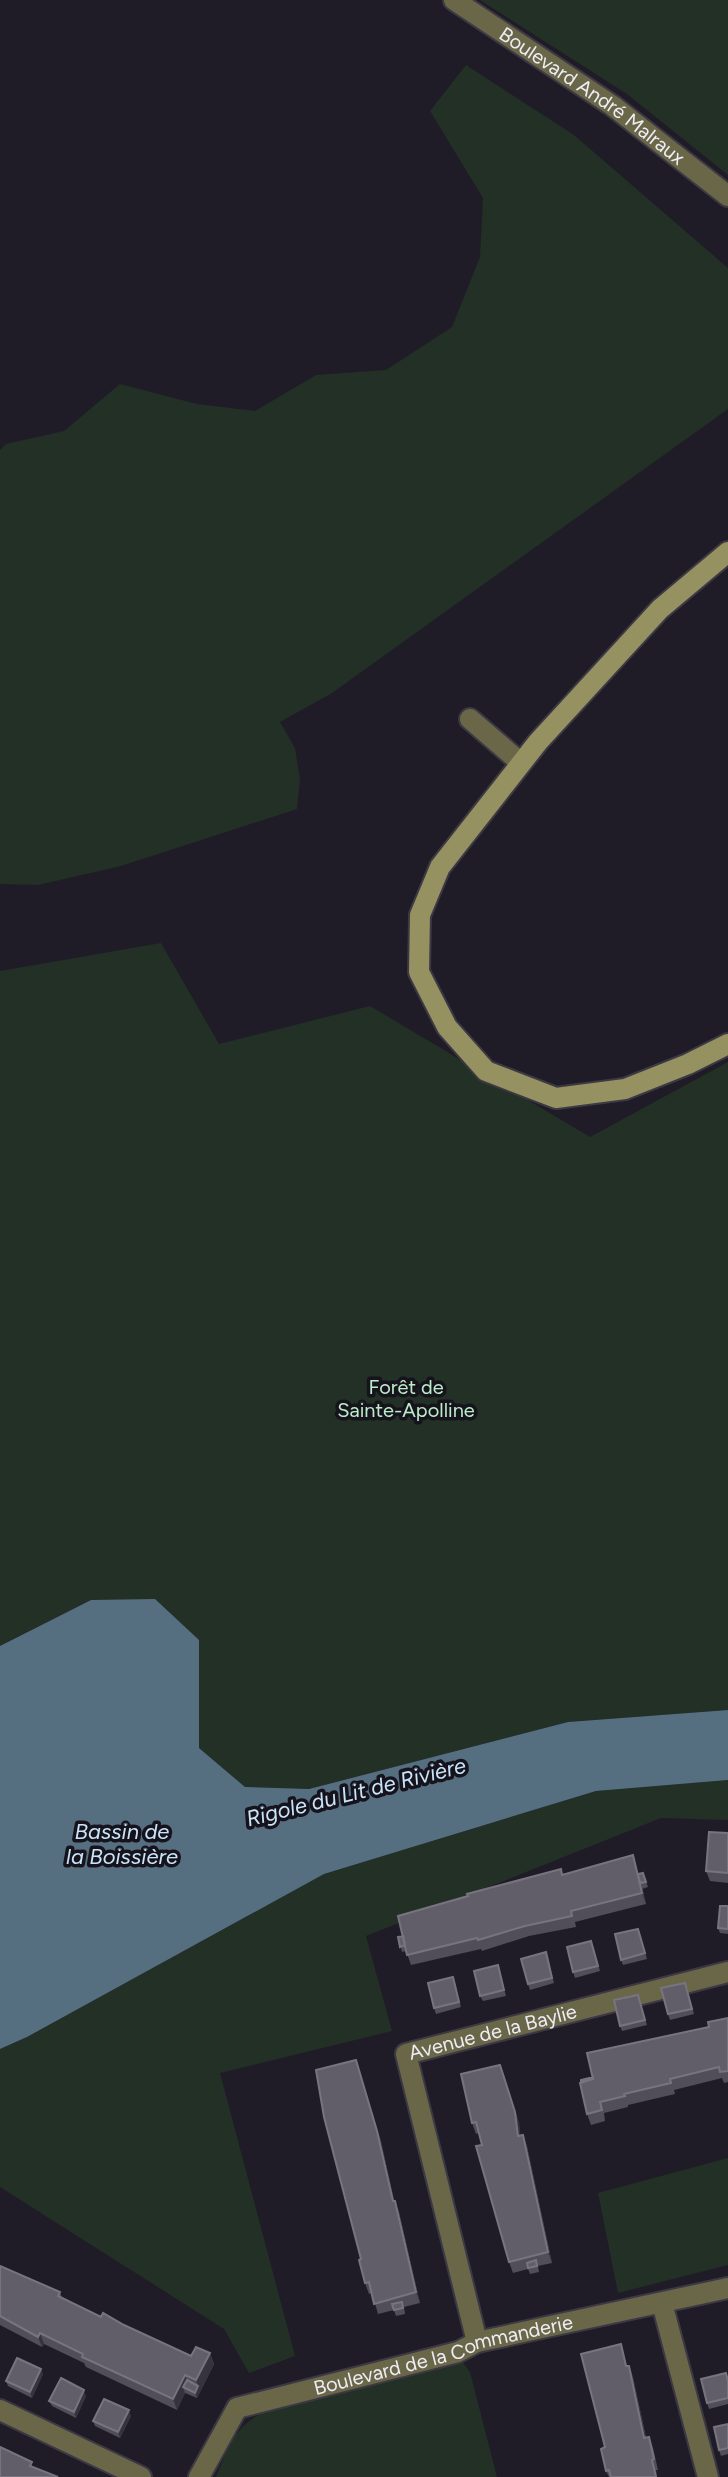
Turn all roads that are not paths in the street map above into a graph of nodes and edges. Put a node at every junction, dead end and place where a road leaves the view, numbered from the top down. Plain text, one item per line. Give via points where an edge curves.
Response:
1 (454, 0) edge
2 (728, 196) edge
3 (728, 552) edge
4 (470, 719) dead end
5 (521, 763) junction
6 (728, 1044) edge
7 (728, 1972) edge
8 (728, 2288) edge
9 (662, 2303) junction
10 (477, 2342) junction
11 (0, 2410) edge
12 (141, 2477) edge
13 (199, 2477) edge
14 (708, 2477) edge

1 - 2 street, Boulevard André Malraux via 613,106
3 - 5 main road via 660,609
4 - 5 street
5 - 6 main road via 440,867 420,915 419,972 447,1027 486,1071 556,1098 625,1089
7 - 10 street, Avenue de la Baylie via 406,2054
8 - 9 street, Boulevard de la Commanderie
9 - 10 street, Boulevard de la Commanderie
9 - 14 street
10 - 13 street, Boulevard de la Commanderie via 458,2352 237,2408
11 - 12 street

